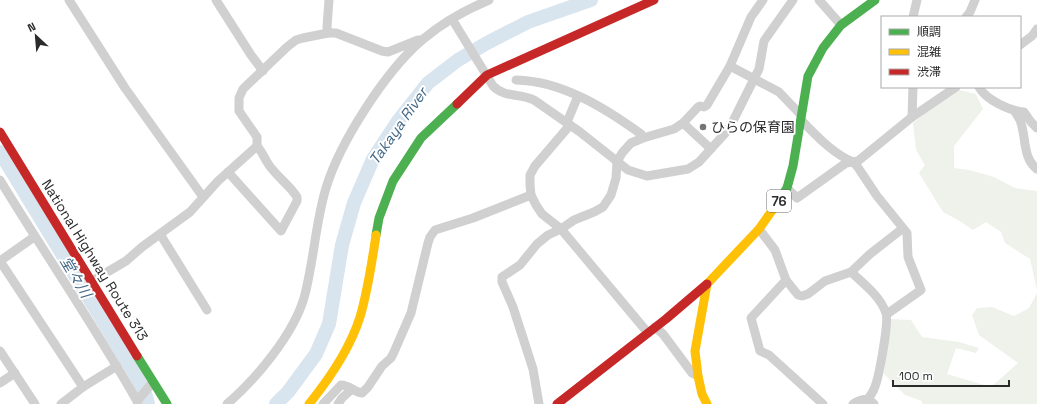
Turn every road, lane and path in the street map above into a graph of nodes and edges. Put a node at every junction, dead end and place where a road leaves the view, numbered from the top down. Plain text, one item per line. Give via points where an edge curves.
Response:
1 (69, 0) edge
2 (216, 0) edge
3 (329, 0) edge
4 (489, 0) edge
5 (654, 0) edge
6 (763, 0) edge
7 (793, 0) edge
8 (819, 0) edge
9 (875, 0) edge
10 (917, 0) edge
11 (975, 0) edge
12 (913, 16) edge
13 (967, 16) edge
14 (452, 20) junction
15 (841, 25) junction
16 (1037, 29) edge
17 (328, 33) junction
18 (422, 40) junction
19 (1021, 44) edge
20 (730, 66) junction
21 (263, 71) junction
22 (486, 74) junction
23 (754, 79) junction
24 (516, 80) dead end
25 (912, 88) edge
26 (955, 88) edge
27 (980, 88) edge
28 (578, 96) junction
29 (1015, 112) junction
30 (801, 117) junction
31 (912, 117) junction
32 (568, 123) junction
33 (683, 124) junction
34 (1037, 128) edge
35 (0, 131) edge
36 (643, 138) junction
37 (257, 146) junction
38 (711, 149) junction
39 (617, 162) junction
40 (854, 162) junction
41 (1037, 169) edge
42 (228, 172) junction
43 (0, 180) edge
44 (787, 188) junction
45 (531, 195) junction
46 (203, 196) junction
47 (561, 229) junction
48 (759, 229) junction
49 (902, 229) junction
50 (160, 234) junction
51 (34, 237) junction
52 (0, 261) edge
53 (850, 272) junction
54 (786, 280) junction
55 (92, 281) junction
56 (707, 284) junction
57 (207, 310) dead end
58 (887, 314) junction
59 (652, 330) junction
60 (0, 351) edge
61 (117, 366) junction
62 (14, 373) junction
63 (698, 376) junction
64 (0, 383) edge
65 (151, 385) junction
66 (83, 387) junction
67 (352, 389) junction
68 (139, 400) edge
69 (871, 402) edge
70 (35, 404) edge
71 (61, 404) edge
72 (167, 404) edge
73 (226, 404) edge
74 (309, 404) edge
75 (323, 404) edge
76 (338, 404) edge
77 (539, 404) edge
78 (557, 404) edge
79 (707, 404) edge
80 (823, 404) edge
81 (853, 404) edge

1 - 46 street via 125,88
2 - 21 street
3 - 17 street
4 - 14 street
5 - 22 main road
6 - 20 street via 750,17
7 - 23 street via 764,41
8 - 15 street
9 - 15 main road, 76
10 - 12 street
11 - 13 street
14 - 18 street
14 - 22 street
15 - 30 main road, 76 via 823,48 808,76
16 - 19 street
17 - 18 street via 336,33 388,52
17 - 21 street via 296,40
18 - 73 street via 379,90 337,160 321,204 306,288 296,317 263,366
20 - 23 street
20 - 33 street via 707,105 698,107
21 - 37 street via 243,89 239,98 239,111 257,137
22 - 32 street via 499,92 529,97
22 - 74 main road via 421,138 393,181 379,218 360,317 346,349 328,380
23 - 30 street via 778,92
23 - 38 street via 729,129
24 - 28 street via 545,83
25 - 31 street
26 - 31 street
27 - 29 street via 986,96
28 - 32 street
28 - 36 street via 618,118
29 - 34 street via 1024,112
29 - 41 street via 1021,123 1027,154
30 - 40 street via 827,146
30 - 44 main road, 76
31 - 40 street
32 - 39 street
32 - 45 street via 530,175
33 - 36 street
33 - 38 street
35 - 55 main road, National Highway Route 313
36 - 39 street via 631,143
37 - 42 street
37 - 42 street via 269,166 297,197 281,231
38 - 39 street via 688,169 647,176 628,170
39 - 47 street via 611,195 603,207
40 - 44 street via 846,163 797,198
40 - 49 street
42 - 46 street
43 - 51 street
44 - 48 main road, 76
45 - 47 street via 542,214
45 - 67 street via 435,230 428,243 411,313 391,358 362,393
46 - 50 street via 190,212
47 - 59 street
47 - 77 street via 548,235 520,265 502,277 533,369
48 - 54 street via 775,250
48 - 56 main road, 76
49 - 53 street
49 - 58 street via 907,233 908,257 921,290
50 - 55 street via 126,261
50 - 57 street
51 - 52 street
51 - 61 street
52 - 66 street
53 - 54 street via 826,281 802,296 798,296
53 - 58 street via 874,293
54 - 80 street via 751,318 758,345 760,351 769,355
55 - 65 main road, National Highway Route 313
56 - 59 main road
56 - 63 main road via 695,351
58 - 69 street via 888,323
59 - 63 street via 663,334 692,373
59 - 78 main road
60 - 62 street
61 - 66 street
61 - 68 street
62 - 64 street
62 - 70 street
63 - 79 main road
65 - 68 street
65 - 72 main road, National Highway Route 313
66 - 71 street
67 - 75 street via 341,385
67 - 76 street
69 - 81 street via 858,401

